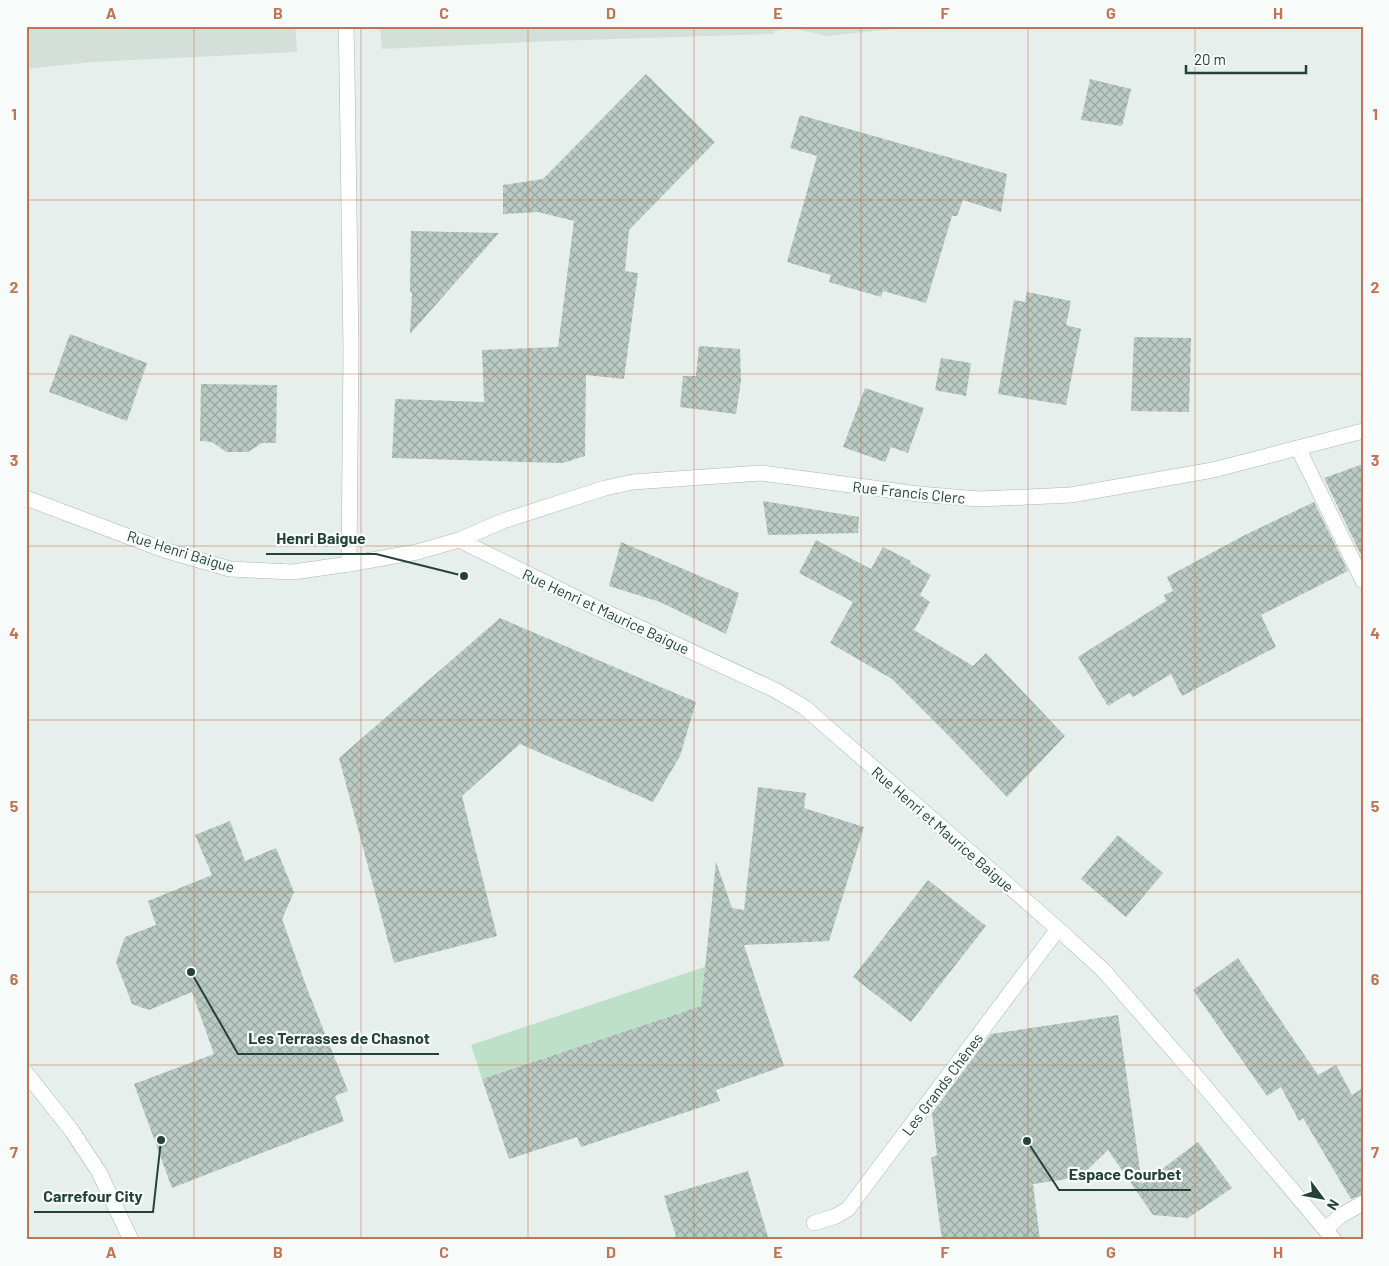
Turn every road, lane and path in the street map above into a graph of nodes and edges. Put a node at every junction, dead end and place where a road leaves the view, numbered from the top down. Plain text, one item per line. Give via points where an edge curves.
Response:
1 (346, 26) edge
2 (1363, 431) edge
3 (1298, 448) junction
4 (26, 498) edge
5 (459, 540) junction
6 (349, 564) junction
7 (1363, 581) edge
8 (1058, 929) junction
9 (26, 1073) edge
10 (1363, 1203) edge
11 (814, 1223) dead end
12 (1330, 1234) edge
13 (130, 1240) edge

1 - 6 street via 351,350
2 - 3 street, Rue Francis Clerc
3 - 5 street, Rue Francis Clerc via 1213,470 1071,495 979,499 761,473 633,482 503,521
3 - 7 street
4 - 6 street, Rue Henri Baigue via 164,550 230,569 293,572
5 - 6 street, Rue Henri Baigue via 417,552
5 - 8 street, Rue Henri et Maurice Baigue via 775,690 804,707
8 - 11 street, Les Grands Chênes via 848,1208
8 - 12 street, Rue Henri et Maurice Baigue via 1103,970
9 - 13 street via 72,1131 99,1172
10 - 12 street via 1340,1216

